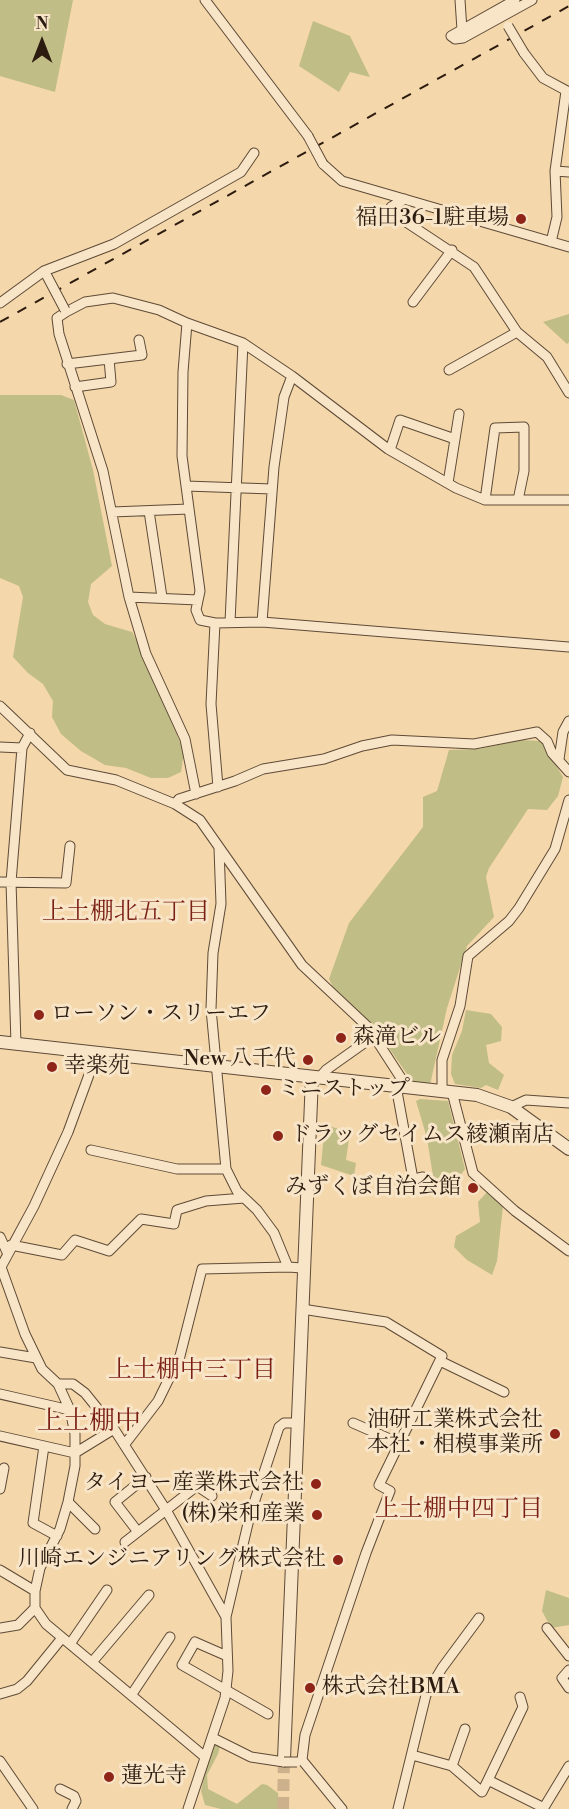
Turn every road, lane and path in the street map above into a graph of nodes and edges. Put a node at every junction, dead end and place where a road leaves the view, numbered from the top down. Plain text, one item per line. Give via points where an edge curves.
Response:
1 (205, 0) edge
2 (460, 0) edge
3 (515, 0) edge
4 (532, 0) edge
5 (505, 21) junction
6 (462, 30) junction
7 (568, 92) edge
8 (254, 153) dead end
9 (555, 171) junction
10 (569, 172) edge
11 (405, 199) junction
12 (551, 242) junction
13 (569, 247) edge
14 (452, 250) junction
15 (45, 273) junction
16 (413, 302) dead end
17 (0, 303) edge
18 (66, 311) junction
19 (187, 323) junction
20 (517, 332) junction
21 (140, 340) dead end
22 (243, 343) junction
23 (109, 359) junction
24 (67, 364) junction
25 (449, 370) dead end
26 (292, 376) junction
27 (566, 382) edge
28 (75, 387) junction
29 (569, 393) edge
30 (459, 414) dead end
31 (455, 439) junction
32 (390, 450) junction
33 (448, 483) junction
34 (186, 486) junction
35 (236, 488) junction
36 (272, 489) junction
37 (485, 500) junction
38 (518, 500) junction
39 (569, 500) edge
40 (189, 509) junction
41 (149, 511) junction
42 (112, 512) junction
43 (129, 597) junction
44 (162, 597) junction
45 (198, 600) junction
46 (230, 622) junction
47 (262, 622) junction
48 (215, 623) junction
49 (569, 647) edge
50 (0, 706) edge
51 (569, 721) edge
52 (30, 733) junction
53 (0, 747) edge
54 (22, 748) junction
55 (559, 759) junction
56 (569, 772) edge
57 (218, 787) junction
58 (196, 794) junction
59 (569, 800) edge
60 (175, 804) junction
61 (70, 846) dead end
62 (219, 848) junction
63 (0, 882) edge
64 (11, 882) junction
65 (374, 1036) junction
66 (0, 1042) edge
67 (16, 1044) junction
68 (96, 1053) junction
69 (214, 1066) junction
70 (316, 1077) junction
71 (399, 1087) junction
72 (447, 1091) junction
73 (569, 1103) edge
74 (511, 1107) junction
75 (569, 1149) edge
76 (91, 1150) dead end
77 (226, 1168) junction
78 (414, 1179) dead end
79 (244, 1198) junction
80 (0, 1237) edge
81 (9, 1249) junction
82 (569, 1251) edge
83 (0, 1267) edge
84 (288, 1267) junction
85 (302, 1268) junction
86 (2, 1285) edge
87 (302, 1309) junction
88 (0, 1352) edge
89 (36, 1358) junction
90 (440, 1361) junction
91 (58, 1384) junction
92 (504, 1392) dead end
93 (0, 1394) edge
94 (70, 1410) junction
95 (297, 1423) junction
96 (353, 1423) dead end
97 (114, 1429) junction
98 (0, 1436) edge
99 (399, 1443) junction
100 (125, 1444) junction
101 (44, 1446) junction
102 (75, 1453) junction
103 (4, 1468) dead end
104 (146, 1477) junction
105 (0, 1489) edge
106 (212, 1496) dead end
107 (68, 1502) junction
108 (166, 1510) junction
109 (94, 1529) dead end
110 (138, 1532) junction
111 (57, 1536) junction
112 (125, 1542) dead end
113 (0, 1570) edge
114 (107, 1590) dead end
115 (35, 1591) junction
116 (148, 1595) dead end
117 (35, 1608) junction
118 (226, 1617) junction
119 (479, 1618) dead end
120 (0, 1628) edge
121 (547, 1628) dead end
122 (170, 1637) dead end
123 (66, 1641) junction
124 (227, 1656) junction
125 (569, 1656) edge
126 (93, 1661) junction
127 (569, 1670) edge
128 (569, 1688) edge
129 (226, 1692) junction
130 (0, 1694) edge
131 (132, 1694) junction
132 (520, 1697) dead end
133 (268, 1714) dead end
134 (465, 1729) dead end
135 (213, 1738) junction
136 (412, 1755) junction
137 (205, 1757) junction
138 (284, 1759) tunnel mouth
139 (0, 1761) edge
140 (300, 1761) junction
141 (452, 1766) junction
142 (569, 1766) edge
143 (488, 1780) junction
144 (66, 1788) dead end
145 (33, 1809) edge
146 (72, 1809) edge
147 (188, 1809) edge
148 (342, 1809) edge
149 (398, 1809) edge
150 (544, 1809) edge

1 - 11 street, bridge via 308,136 322,164 342,181
2 - 6 street
3 - 6 street
4 - 5 street
5 - 6 street via 463,38 451,36
5 - 7 street, bridge via 543,78
7 - 9 street
8 - 15 street via 241,172 114,244
9 - 10 street
9 - 12 street via 557,217
11 - 12 street
11 - 14 street via 391,207 397,216
12 - 13 street
14 - 16 street
14 - 20 street via 474,267
15 - 17 street
15 - 18 street, bridge
18 - 19 street via 85,302 113,298 159,310
18 - 24 street via 57,318
19 - 22 street
19 - 34 street via 182,456
20 - 25 street
20 - 27 street via 547,357
21 - 23 street via 142,355
22 - 26 street
22 - 35 street
23 - 24 street
23 - 28 street via 111,382
24 - 28 street
26 - 32 street
26 - 36 street via 284,397
27 - 29 street
28 - 42 street via 103,471
30 - 31 street
31 - 32 street via 400,420
31 - 33 street
32 - 33 street
33 - 37 street
34 - 35 street
34 - 40 street
35 - 36 street
35 - 46 street
36 - 47 street
37 - 38 street
37 - 38 street via 495,428 524,427 524,471
38 - 39 street
40 - 41 street
40 - 45 street
41 - 42 street
41 - 44 street
42 - 43 street
43 - 44 street
43 - 58 street via 146,654 185,739
44 - 45 street
45 - 48 street via 197,616
46 - 47 street
46 - 48 street
47 - 49 street
48 - 57 street via 211,704
50 - 52 street
51 - 55 street via 563,732
52 - 54 street
52 - 60 street via 67,770 116,780
53 - 54 street
54 - 64 street
55 - 56 street
55 - 57 street via 537,732 474,744 392,740 324,759 271,767
57 - 58 street
58 - 60 street
59 - 72 street via 555,849 519,908 468,956 463,992 442,1060
60 - 62 street via 200,820
61 - 64 street via 66,883
62 - 65 street via 297,959
62 - 69 street via 221,904 210,1009
63 - 64 street
64 - 67 street
65 - 70 street
65 - 71 street via 400,1078
66 - 67 street
67 - 68 street
68 - 69 street
68 - 81 street via 68,1132
69 - 70 street
69 - 77 street
70 - 71 street
70 - 85 street
71 - 72 street
71 - 78 street
72 - 74 street via 477,1095
72 - 82 street via 473,1173
73 - 74 street via 526,1100
74 - 75 street
76 - 77 street via 177,1169
77 - 79 street
79 - 81 street via 206,1201 177,1210 174,1224 141,1219 110,1251 75,1240 62,1255
79 - 84 street via 274,1233
80 - 81 street
81 - 83 street
83 - 86 street
84 - 85 street
84 - 100 street via 202,1269 180,1356 158,1401
85 - 87 street
86 - 89 street
87 - 90 street via 386,1322 442,1356
87 - 95 street
88 - 89 street
89 - 91 street
90 - 92 street
90 - 99 street
91 - 94 street
91 - 97 street via 72,1384 85,1393
93 - 94 street
94 - 102 street
95 - 118 street via 279,1427 250,1515
95 - 138 street
96 - 99 street
97 - 100 street
97 - 102 street
98 - 101 street
99 - 140 street via 379,1485 390,1491 305,1735
100 - 104 street
101 - 102 street
101 - 111 street via 33,1523
102 - 107 street
103 - 105 street
104 - 108 street
104 - 110 street via 115,1502
106 - 108 street via 197,1486
107 - 109 street
107 - 111 street
108 - 110 street
108 - 118 street
110 - 112 street
111 - 115 street via 40,1568
113 - 115 street
114 - 123 street
115 - 117 street
116 - 126 street
117 - 120 street via 18,1625
117 - 123 street via 40,1618
118 - 124 street
119 - 136 street via 426,1695
121 - 125 street
122 - 131 street
123 - 126 street
123 - 130 street via 27,1681
124 - 129 street
124 - 129 street via 195,1642 182,1665
126 - 131 street
127 - 128 street via 562,1678
129 - 133 street
129 - 135 street
131 - 137 street
132 - 143 street via 524,1707
134 - 141 street
135 - 137 street
135 - 140 street, bridge via 251,1757
136 - 141 street
136 - 149 street
137 - 147 street
139 - 145 street
140 - 148 street
141 - 143 street via 482,1792
142 - 150 street
143 - 150 street
144 - 146 street via 76,1802

